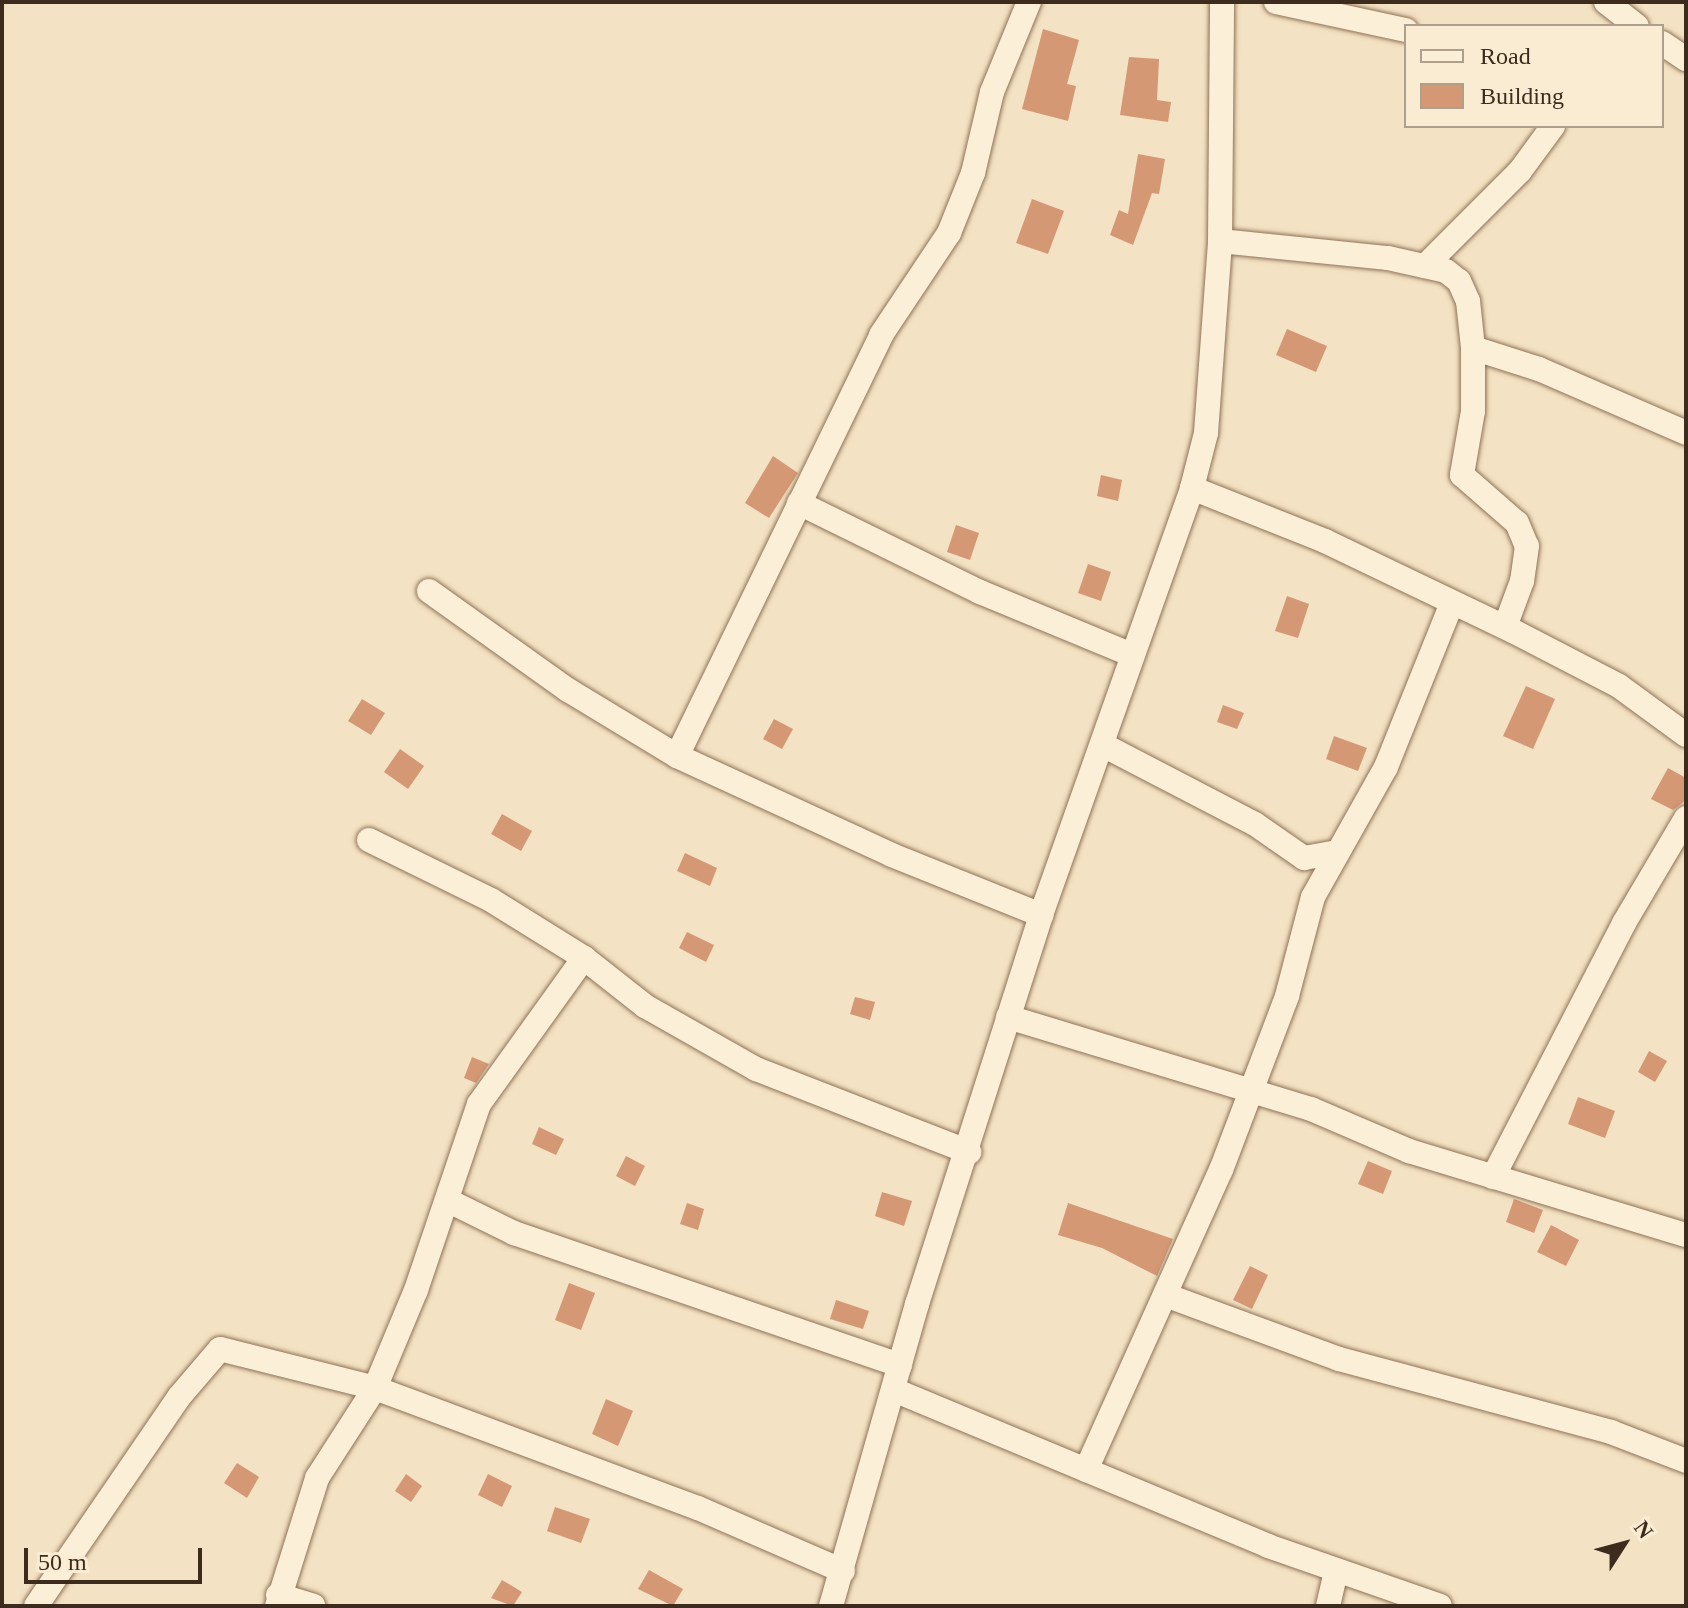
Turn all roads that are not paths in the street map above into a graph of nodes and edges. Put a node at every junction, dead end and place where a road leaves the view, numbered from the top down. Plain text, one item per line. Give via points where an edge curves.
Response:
1 (1029, 2) edge
2 (1222, 2) edge
3 (1276, 2) edge
4 (1608, 10) edge
5 (1633, 24) edge
6 (1404, 30) edge
7 (1664, 44) edge
8 (1686, 59) edge
9 (1552, 128) edge
10 (1220, 241) junction
11 (1425, 266) junction
12 (1473, 348) junction
13 (1686, 433) edge
14 (1192, 488) junction
15 (799, 503) junction
16 (429, 591) dead end
17 (1452, 603) junction
18 (1505, 627) junction
19 (1132, 655) junction
20 (1686, 735) edge
21 (1103, 745) junction
22 (677, 756) junction
23 (1686, 818) edge
24 (369, 840) dead end
25 (1337, 852) junction
26 (1304, 858) junction
27 (1313, 897) junction
28 (1041, 915) junction
29 (584, 958) junction
30 (1008, 1017) junction
31 (1250, 1093) junction
32 (969, 1152) junction
33 (1493, 1177) junction
34 (447, 1200) junction
35 (1686, 1235) edge
36 (1165, 1295) junction
37 (900, 1365) junction
38 (375, 1388) junction
39 (894, 1390) junction
40 (1686, 1461) edge
41 (1086, 1470) junction
42 (843, 1571) junction
43 (1336, 1572) junction
44 (277, 1600) edge
45 (36, 1606) edge
46 (313, 1606) edge
47 (831, 1606) edge
48 (1328, 1606) edge
49 (1440, 1606) edge

1 - 15 street via 992,92 973,173 949,233 881,335
2 - 10 street
3 - 6 street
4 - 5 street
7 - 8 street
9 - 11 street via 1520,171
10 - 11 street via 1344,250
10 - 14 street via 1211,397
11 - 12 street via 1459,281 1468,301
12 - 13 street via 1539,369
12 - 18 street via 1473,411 1462,475 1468,486 1517,523 1527,546 1522,581
14 - 17 street via 1325,541
14 - 19 street
15 - 19 street via 980,592
15 - 22 street
16 - 22 street via 568,690
17 - 18 street
17 - 25 street via 1386,767
18 - 20 street via 1619,686
19 - 21 street
21 - 26 street via 1255,824
21 - 28 street
22 - 28 street via 892,855
23 - 33 street via 1624,923
24 - 29 street via 491,900
25 - 26 street
25 - 27 street
26 - 27 street
27 - 31 street via 1287,996
28 - 30 street
29 - 32 street via 645,1006 756,1069
29 - 34 street via 479,1104
30 - 31 street
30 - 32 street
31 - 33 street via 1311,1109 1409,1151
31 - 36 street
32 - 37 street
33 - 35 street
34 - 37 street via 514,1233
34 - 38 street
36 - 40 street via 1339,1359 1611,1432
36 - 41 street
37 - 39 street
38 - 42 street via 698,1508
38 - 44 street via 317,1478
38 - 45 street via 220,1349 179,1397
39 - 41 street
39 - 42 street
41 - 43 street
42 - 47 street
43 - 48 street
43 - 49 street
44 - 46 street

